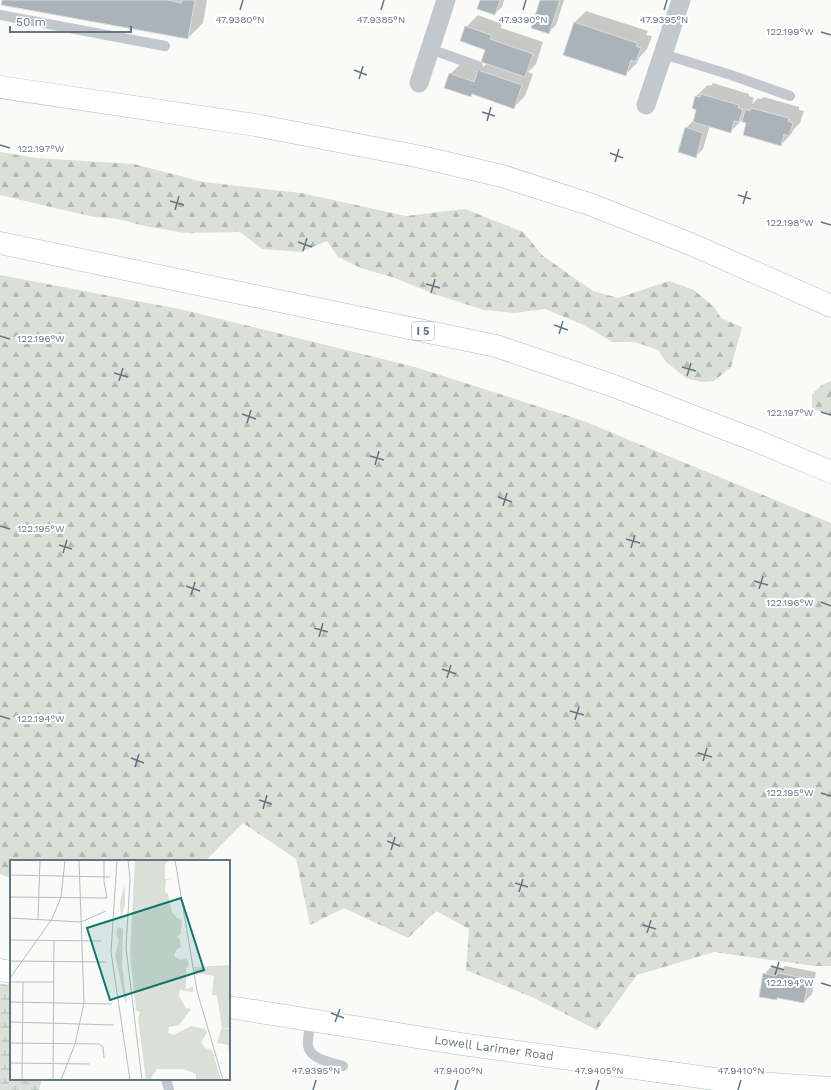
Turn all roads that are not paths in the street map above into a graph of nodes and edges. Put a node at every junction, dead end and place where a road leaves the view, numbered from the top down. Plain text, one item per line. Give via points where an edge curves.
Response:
1 (446, 0) edge
2 (680, 0) edge
3 (0, 15) edge
4 (166, 46) dead end
5 (430, 49) junction
6 (663, 54) junction
7 (478, 66) dead end
8 (419, 83) dead end
9 (0, 87) edge
10 (790, 96) dead end
11 (646, 105) dead end
12 (0, 243) edge
13 (831, 306) edge
14 (831, 472) edge
15 (0, 970) edge
16 (10, 972) edge
17 (230, 1007) edge
18 (311, 1020) junction
19 (342, 1066) dead end
20 (166, 1080) edge
21 (831, 1088) edge
22 (169, 1090) edge

1 - 5 street
2 - 6 street
3 - 4 lane
5 - 7 lane
5 - 8 street
6 - 10 lane
6 - 11 street
9 - 13 main road via 256,125 421,157 502,176 592,204 693,244
12 - 14 main road, I 5 via 496,346 614,386
15 - 16 main road
17 - 18 main road, Lowell Larimer Road
18 - 19 lane via 308,1046 311,1053
18 - 21 main road, Lowell Larimer Road via 461,1044 722,1080
20 - 22 lane

